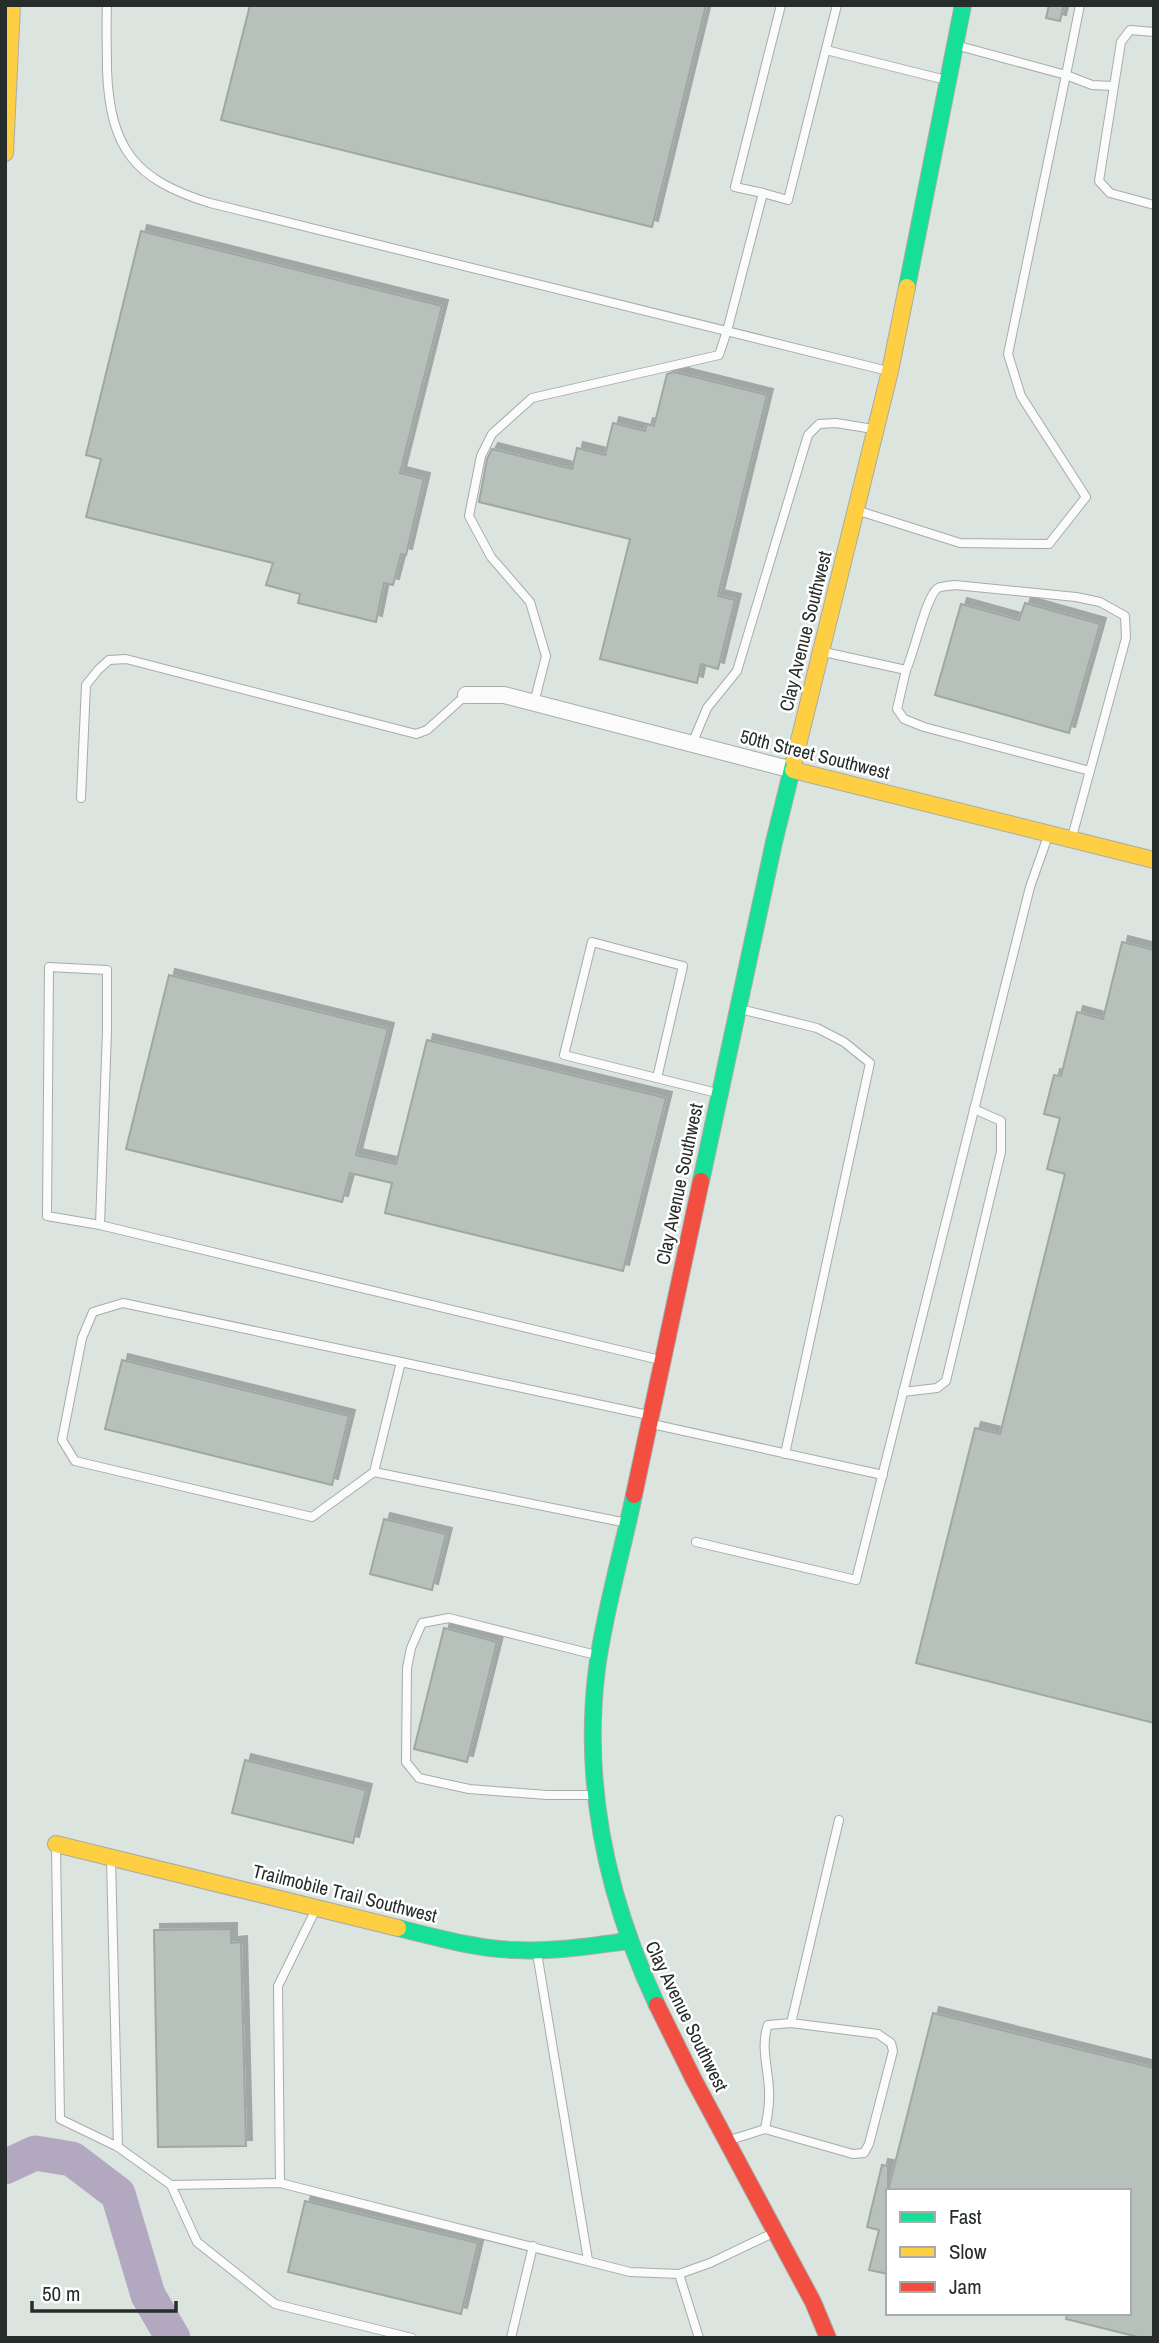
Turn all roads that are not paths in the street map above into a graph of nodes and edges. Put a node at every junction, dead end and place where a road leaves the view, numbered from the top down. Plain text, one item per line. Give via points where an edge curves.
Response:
1 (12, 5) edge
2 (107, 5) edge
3 (781, 5) edge
4 (837, 5) edge
5 (963, 5) edge
6 (1080, 5) edge
7 (1154, 32) edge
8 (956, 45) junction
9 (826, 50) junction
10 (1066, 75) junction
11 (949, 80) junction
12 (1112, 86) junction
13 (5, 153) edge
14 (763, 193) junction
15 (1154, 205) edge
16 (727, 331) junction
17 (890, 371) junction
18 (876, 429) junction
19 (856, 510) junction
20 (822, 651) junction
21 (905, 670) junction
22 (466, 695) joint
23 (534, 703) junction
24 (692, 744) junction
25 (793, 770) junction
26 (1090, 771) junction
27 (81, 799) dead end
28 (1049, 834) junction
29 (1071, 839) junction
30 (1154, 860) edge
31 (739, 1008) junction
32 (657, 1077) junction
33 (720, 1094) junction
34 (974, 1109) junction
35 (100, 1225) junction
36 (663, 1360) junction
37 (401, 1362) junction
38 (903, 1392) junction
39 (650, 1420) junction
40 (785, 1454) junction
41 (374, 1472) junction
42 (883, 1475) junction
43 (628, 1524) junction
44 (696, 1542) dead end
45 (598, 1656) junction
46 (595, 1795) junction
47 (839, 1820) dead end
48 (56, 1844) joint
49 (111, 1857) junction
50 (316, 1908) junction
51 (628, 1941) junction
52 (537, 1950) junction
53 (791, 2024) junction
54 (765, 2129) junction
55 (727, 2141) junction
56 (118, 2147) junction
57 (280, 2183) junction
58 (172, 2185) junction
59 (775, 2231) junction
60 (533, 2246) junction
61 (588, 2260) junction
62 (679, 2274) junction
63 (412, 2338) edge
64 (511, 2338) edge
65 (699, 2338) edge
66 (828, 2338) edge

1 - 13 main road
2 - 16 lane via 108,98 115,128 128,153 159,183 210,203
3 - 14 lane via 735,187
4 - 9 lane
5 - 8 main road, Clay Avenue Southwest
6 - 10 lane
7 - 12 lane via 1130,30 1121,42
8 - 10 lane
8 - 11 main road, Clay Avenue Southwest
9 - 11 lane
9 - 14 lane via 789,200
10 - 12 lane
10 - 19 lane via 1008,354 1021,396 1086,497 1049,544 960,542
11 - 17 main road, Clay Avenue Southwest
12 - 15 lane via 1099,181 1110,193
14 - 16 lane
16 - 17 lane
16 - 23 lane via 719,355 531,398 492,434 481,456 469,516 491,557 530,602 545,656
17 - 18 main road, Clay Avenue Southwest
18 - 19 main road, Clay Avenue Southwest
18 - 24 lane via 818,424 808,435 737,671 707,708
19 - 20 main road, Clay Avenue Southwest
20 - 21 lane
20 - 25 main road, Clay Avenue Southwest
21 - 26 lane via 898,709 904,719
21 - 26 lane via 930,598 938,589 955,585 1076,597 1100,602 1125,615 1126,638
22 - 23 street, 50th Street Southwest via 504,695
22 - 27 lane via 427,730 416,734 126,659 109,660 86,685
23 - 24 street, 50th Street Southwest
24 - 25 street, 50th Street Southwest
25 - 28 main road, 50th Street Southwest
25 - 31 main road, Clay Avenue Southwest
26 - 29 lane
28 - 29 main road, 50th Street Southwest
28 - 34 lane via 1030,887
29 - 30 main road, 50th Street Southwest
31 - 33 main road, Clay Avenue Southwest
31 - 40 lane via 817,1028 870,1063
32 - 32 lane via 564,1055 592,943 683,965
32 - 33 lane
33 - 36 main road, Clay Avenue Southwest
34 - 38 lane
34 - 38 lane via 1001,1121 1001,1152 946,1381 937,1388
35 - 35 lane via 107,970 49,967 47,1216
35 - 36 lane
36 - 39 main road, Clay Avenue Southwest
37 - 39 lane
37 - 41 lane
37 - 41 lane via 123,1303 93,1311 82,1338 62,1440 75,1461 312,1517
38 - 42 lane
39 - 40 lane
39 - 43 main road, Clay Avenue Southwest
40 - 42 lane
41 - 43 lane
42 - 44 lane via 856,1580
43 - 45 main road, Clay Avenue Southwest
45 - 46 main road, Clay Avenue Southwest via 593,1704
45 - 46 lane via 449,1618 422,1623 407,1668 406,1762 419,1778 469,1789
46 - 51 main road, Clay Avenue Southwest via 607,1864
47 - 53 lane
48 - 49 main road, Trailmobile Trail Southwest
48 - 56 lane via 60,2119
49 - 50 main road, Trailmobile Trail Southwest
49 - 56 lane
50 - 52 main road, Trailmobile Trail Southwest via 435,1937
50 - 57 lane via 278,1986
51 - 52 main road, Trailmobile Trail Southwest
51 - 55 main road, Clay Avenue Southwest
52 - 61 lane
53 - 54 lane via 768,2025 765,2032 770,2099
53 - 54 lane via 878,2034 891,2043 893,2051 864,2153 852,2154
54 - 55 lane
55 - 59 main road, Clay Avenue Southwest
56 - 58 lane
57 - 58 lane
57 - 60 lane
58 - 63 lane via 197,2242 275,2304
59 - 62 lane
59 - 66 main road, Clay Avenue Southwest
60 - 61 lane
60 - 64 lane
61 - 62 lane via 630,2272
62 - 65 lane

